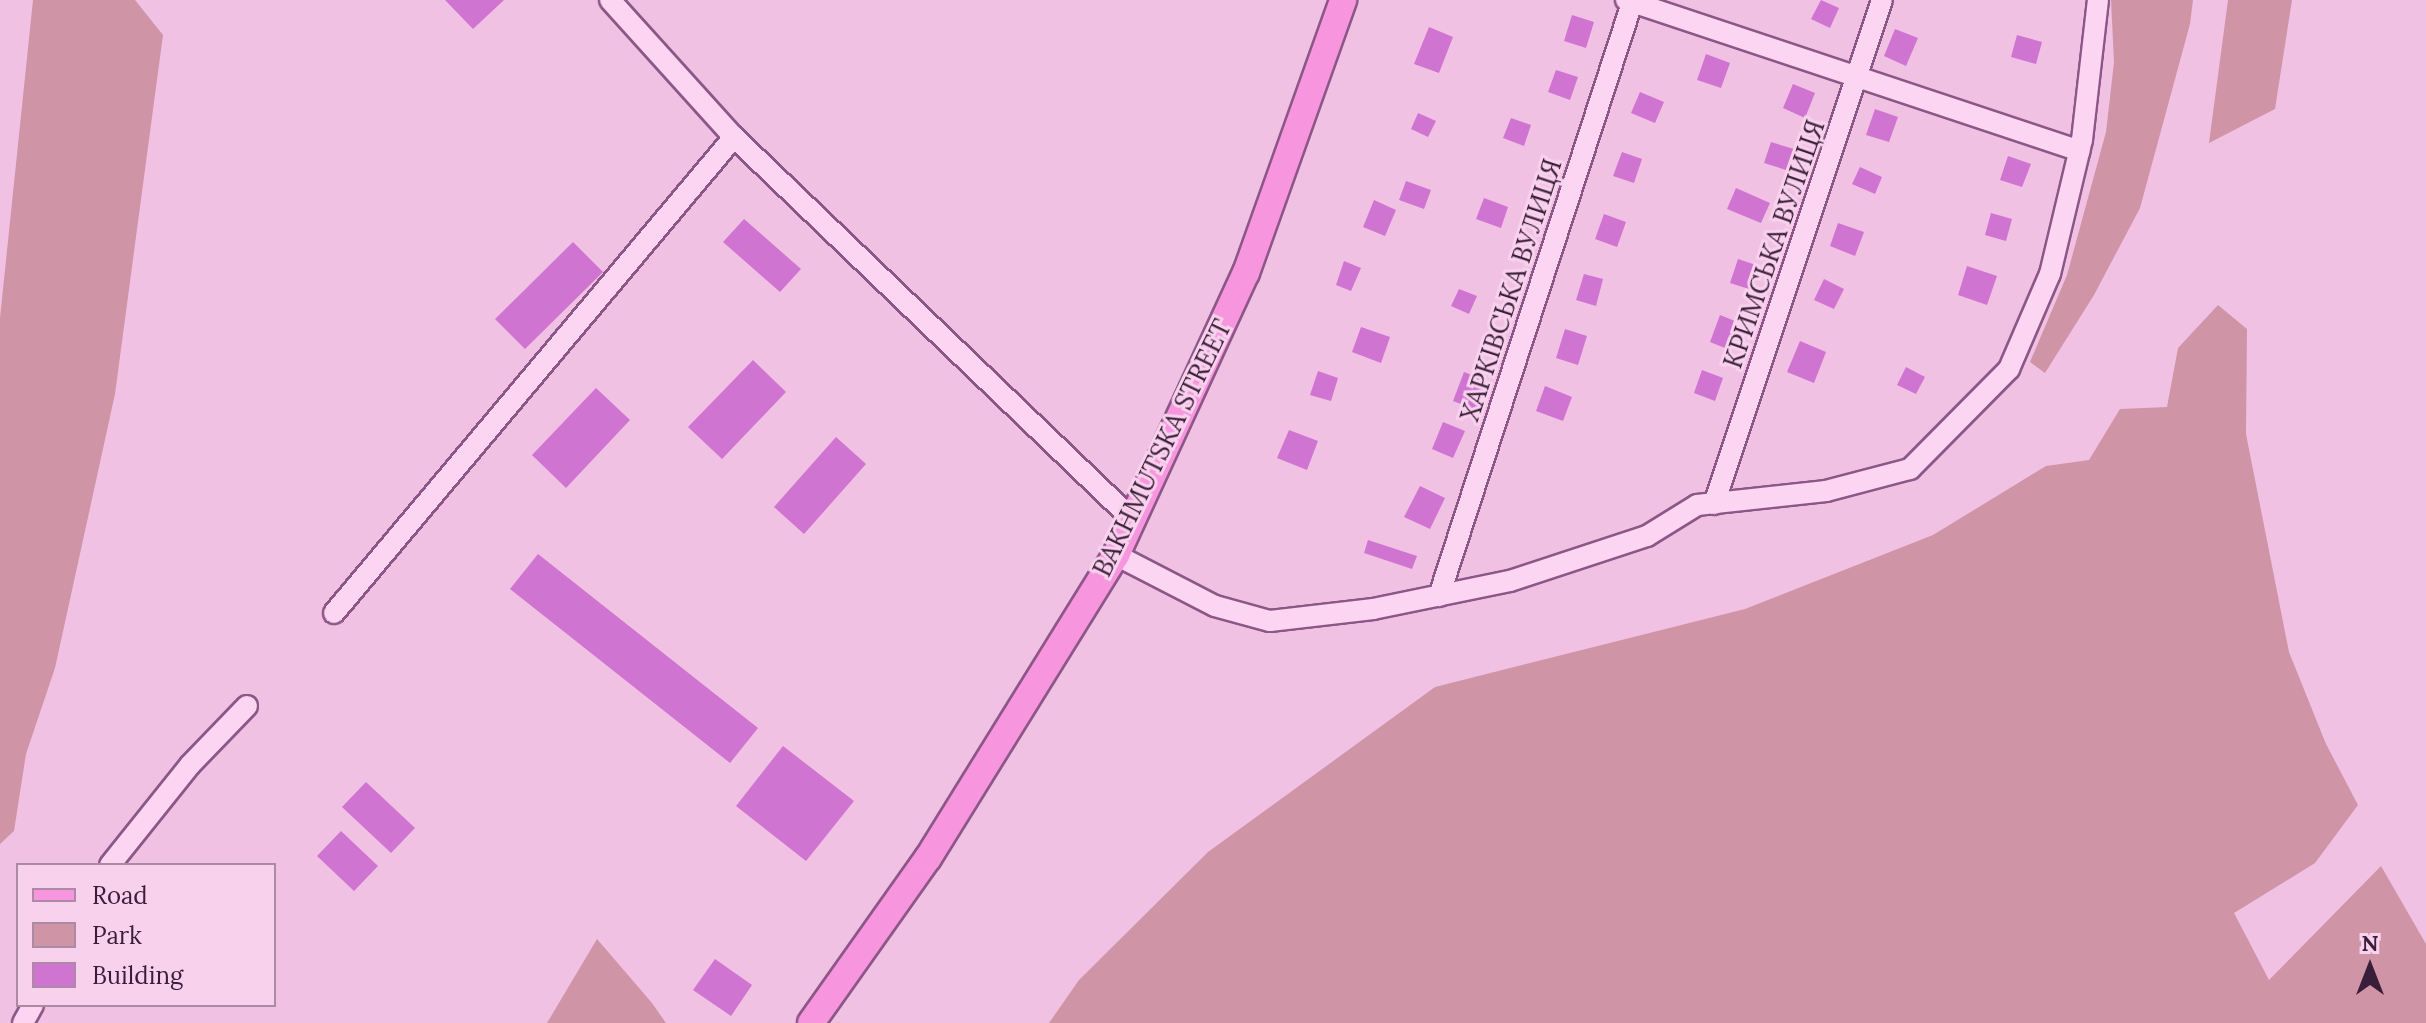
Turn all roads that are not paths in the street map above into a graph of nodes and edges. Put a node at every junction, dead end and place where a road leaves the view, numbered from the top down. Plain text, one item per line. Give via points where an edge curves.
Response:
1 (610, 0) edge
2 (1343, 0) edge
3 (1882, 0) edge
4 (2098, 0) edge
5 (1630, 1) edge
6 (1859, 74) junction
7 (734, 137) junction
8 (2079, 151) junction
9 (1714, 504) junction
10 (1133, 520) junction
11 (1116, 555) junction
12 (1439, 596) junction
13 (334, 613) dead end
14 (247, 706) dead end
15 (112, 863) edge
16 (811, 1023) edge

1 - 7 street
2 - 10 main road, BAKHMUTSKA STREET via 1246,273
3 - 6 street, КРИМСЬКА ВУЛИЦЯ
4 - 8 street via 2097,49
5 - 6 street
5 - 12 street, ХАРКІВСЬКА ВУЛИЦЯ
6 - 8 street
6 - 9 street, КРИМСЬКА ВУЛИЦЯ
7 - 10 street
7 - 13 street
8 - 9 street via 2050,274 2009,369 1910,469 1826,491
9 - 12 street via 1697,505 1647,536 1510,581
10 - 11 main road, BAKHMUTSKA STREET
11 - 12 street via 1215,606 1270,621
11 - 16 main road, BAKHMUTSKA STREET via 928,858
14 - 15 street via 190,765

